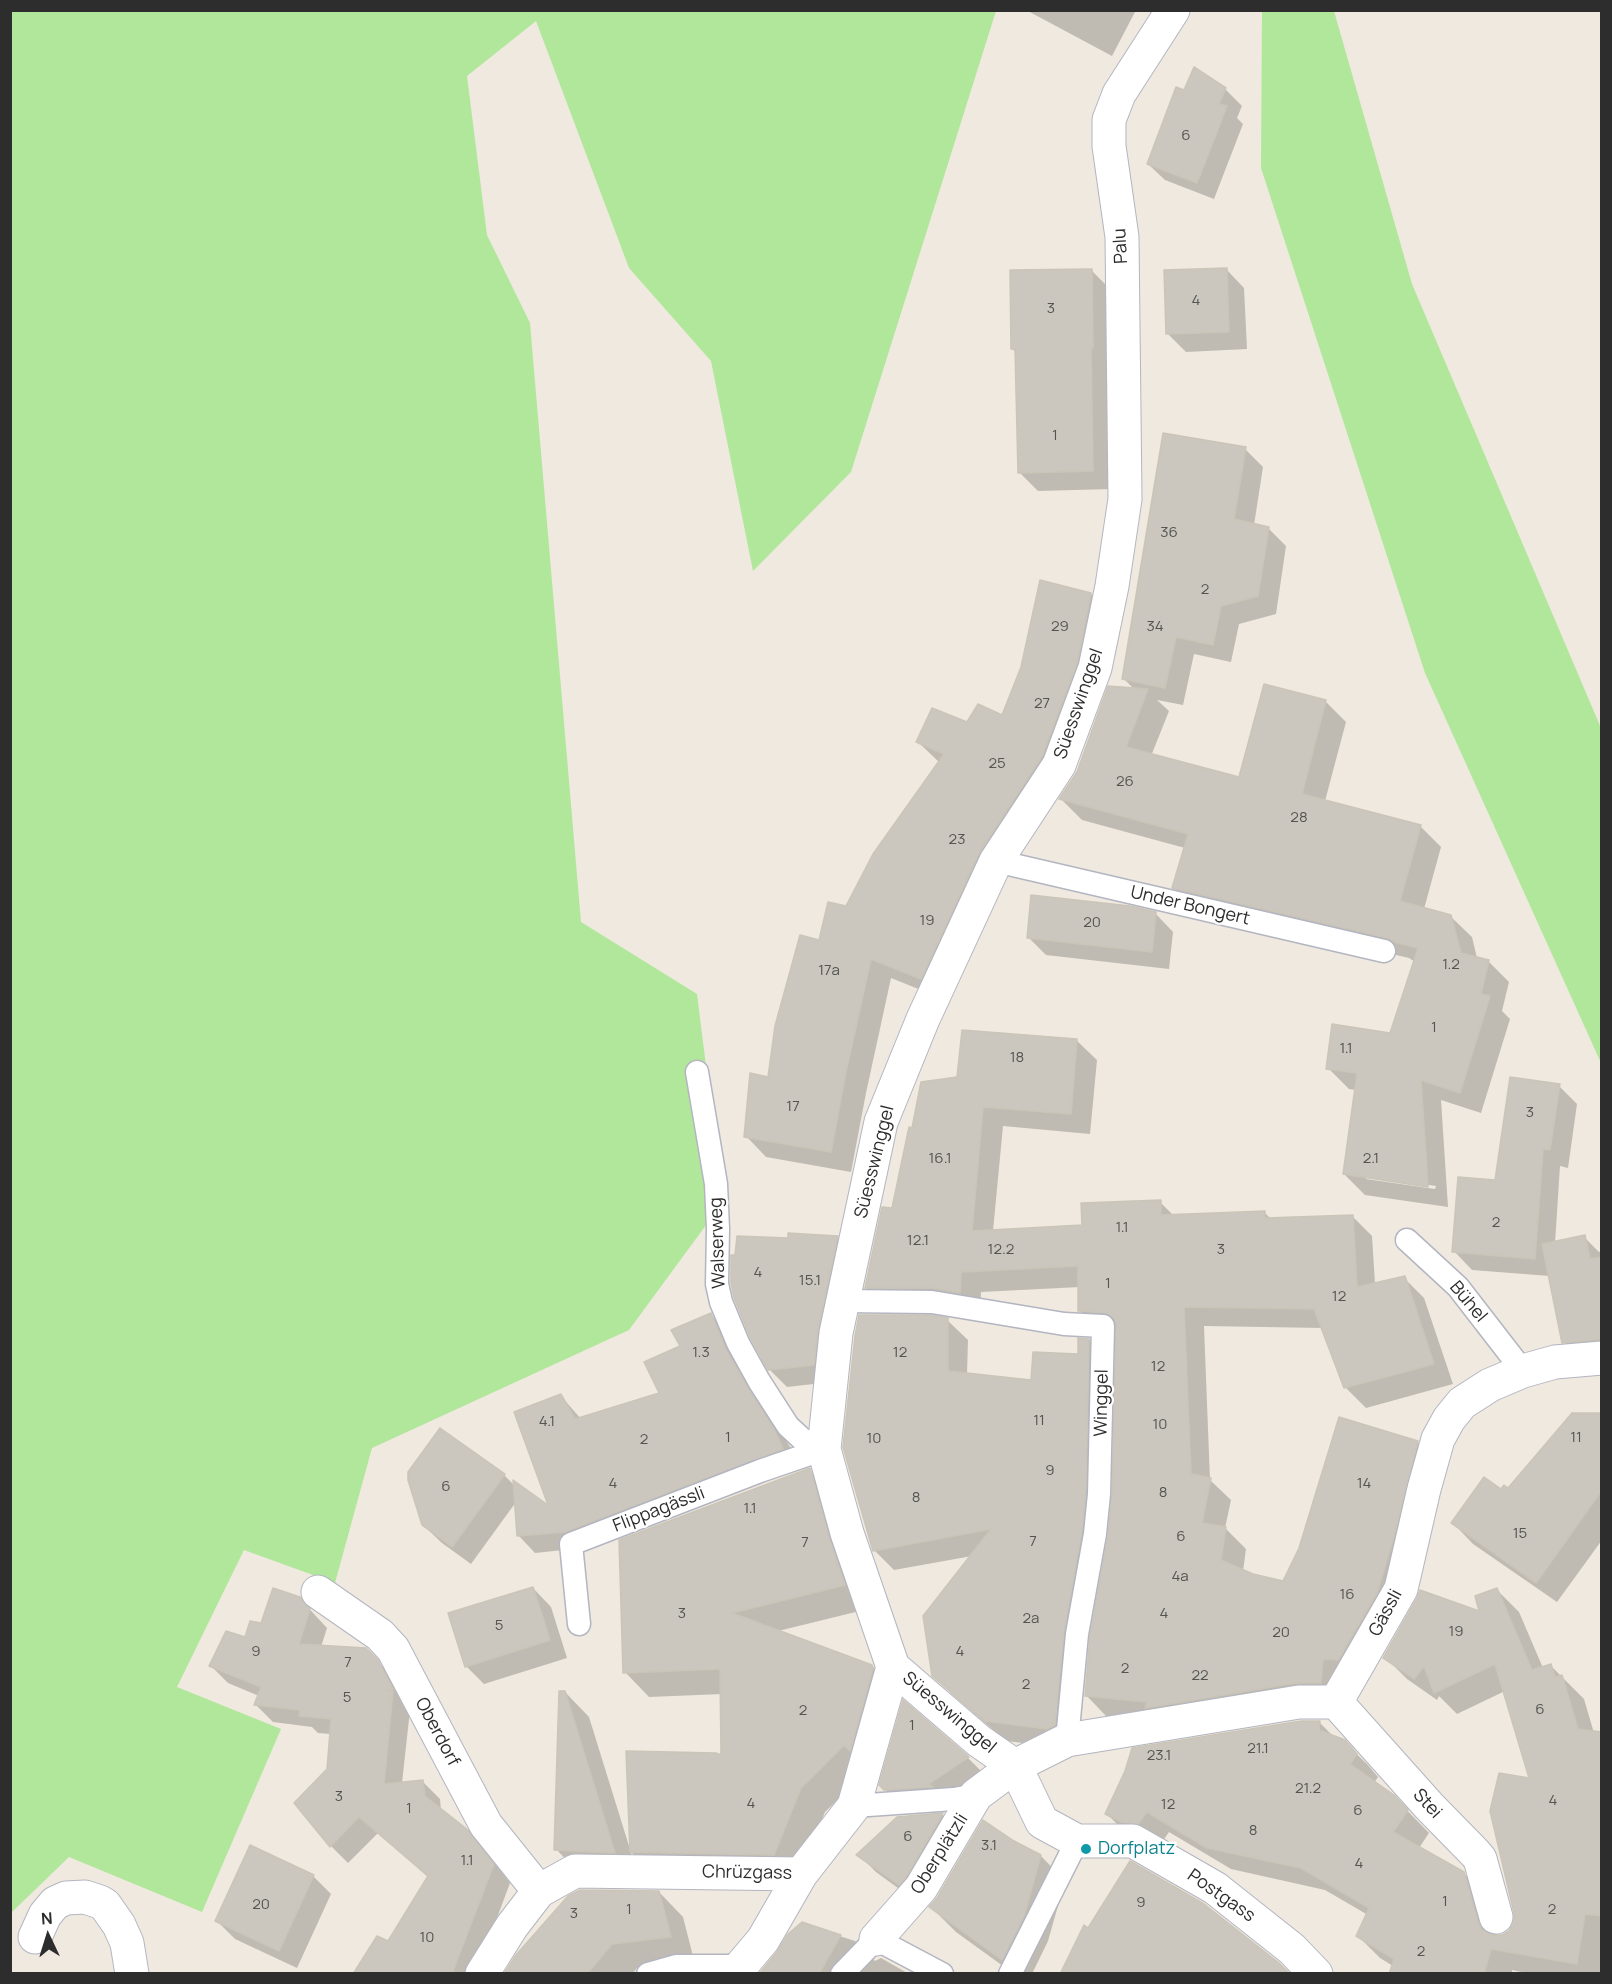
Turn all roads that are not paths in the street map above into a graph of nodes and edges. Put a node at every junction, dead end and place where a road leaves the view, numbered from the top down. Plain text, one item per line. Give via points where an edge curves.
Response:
1 (1173, 10) edge
2 (1125, 499) joint
3 (996, 861) junction
4 (1383, 951) dead end
5 (697, 1072) dead end
6 (1407, 1240) dead end
7 (843, 1301) junction
8 (1602, 1358) edge
9 (1523, 1371) junction
10 (824, 1449) junction
11 (318, 1592) dead end
12 (579, 1624) dead end
13 (893, 1667) junction
14 (1336, 1702) junction
15 (1067, 1740) junction
16 (1015, 1766) junction
17 (976, 1796) junction
18 (854, 1806) junction
19 (1077, 1840) junction
20 (801, 1874) junction
21 (539, 1891) junction
22 (1496, 1917) dead end
23 (34, 1937) dead end
24 (876, 1939) junction
25 (739, 1970) edge
26 (132, 1974) edge
27 (482, 1974) edge
28 (648, 1974) edge
29 (842, 1974) edge
30 (942, 1974) edge
31 (1010, 1974) edge
32 (1316, 1974) edge

1 - 2 street, Palu via 1119,94 1109,120 1122,237
2 - 3 street, Süesswinggel via 1095,668 1059,765
3 - 4 lane, Under Bongert
3 - 7 street, Süesswinggel via 923,1019 881,1122
5 - 10 lane, Walserweg via 716,1184 717,1284 721,1302 738,1343 788,1426 802,1439
6 - 9 lane, Bühel via 1458,1287
7 - 10 street, Süesswinggel
7 - 15 lane, Winggel via 932,1302 1064,1324 1103,1326 1099,1494 1077,1634
8 - 9 street, Gässli via 1555,1362
9 - 14 street, Gässli via 1462,1403 1449,1419 1438,1439 1401,1589
10 - 12 lane, Flippagässli via 571,1544
10 - 13 street, Süesswinggel via 847,1533
11 - 21 street, Oberdorf via 380,1635 393,1649 486,1825
13 - 16 street, Süesswinggel via 979,1741
13 - 18 street, Chrüzgass
14 - 15 street via 1299,1702
14 - 22 street, Stei via 1480,1859
15 - 16 street
16 - 17 street, Oberplätzli
16 - 19 street via 1042,1822
17 - 18 lane
17 - 24 street, Oberplätzli via 921,1888
18 - 20 street, Chrüzgass
19 - 31 lane
19 - 32 street, Postgass via 1133,1841 1215,1888 1293,1949
20 - 21 street, Chrüzgass via 575,1871
20 - 25 street via 763,1940
21 - 27 street
23 - 26 street via 55,1903 85,1897 100,1902 119,1925 127,1943
24 - 29 lane, Oberplätzli
24 - 30 lane
25 - 28 lane via 676,1966

